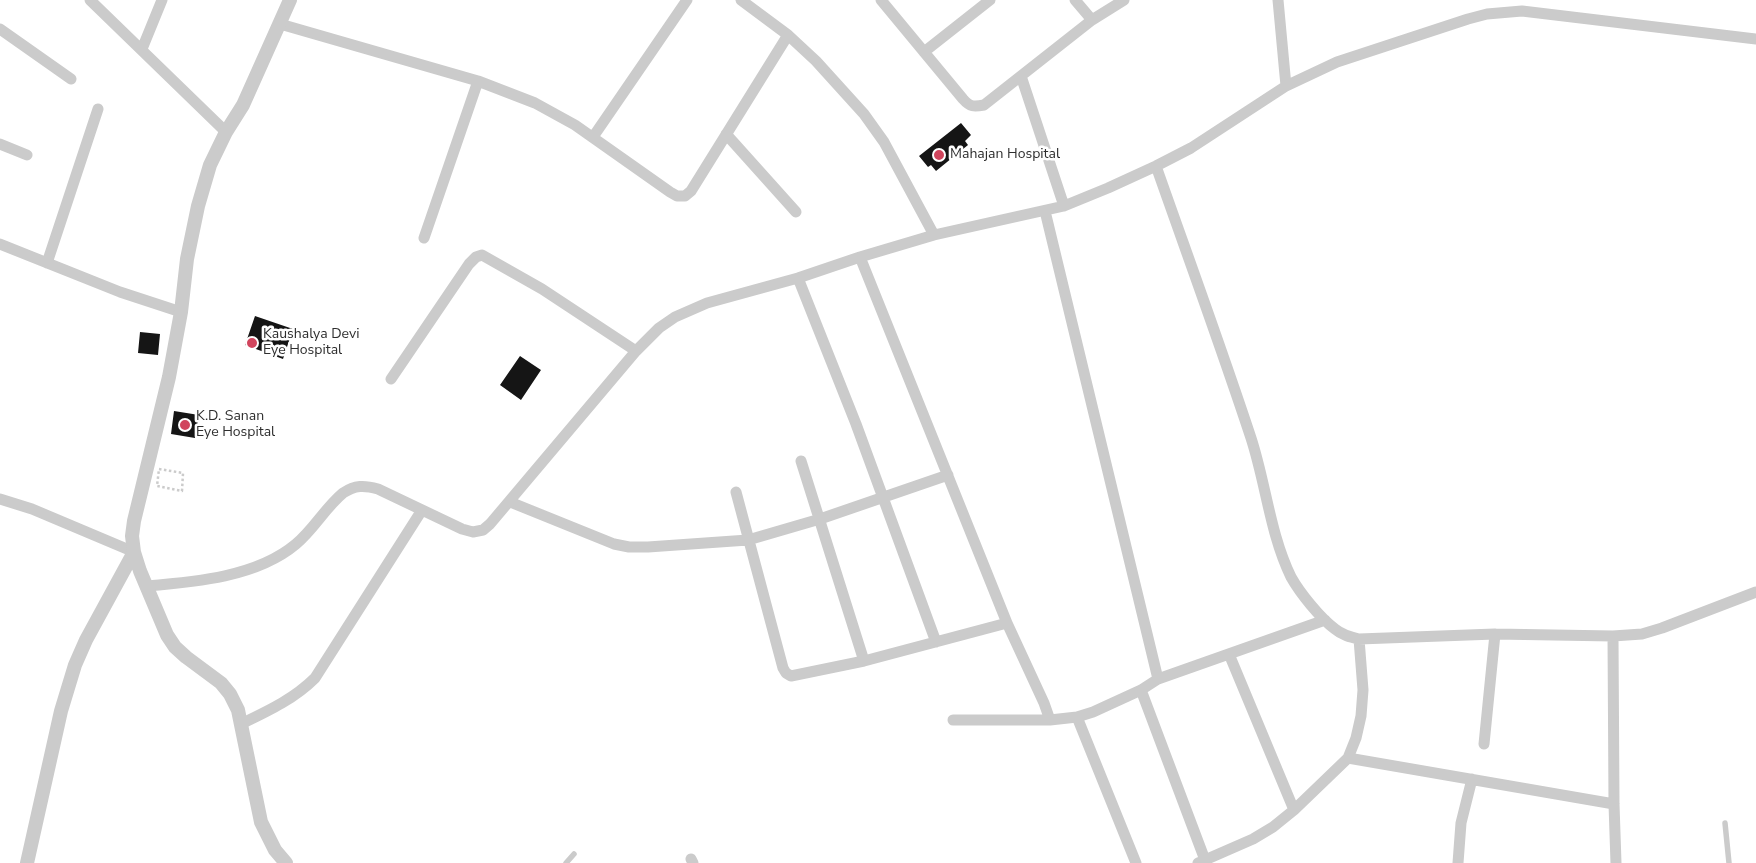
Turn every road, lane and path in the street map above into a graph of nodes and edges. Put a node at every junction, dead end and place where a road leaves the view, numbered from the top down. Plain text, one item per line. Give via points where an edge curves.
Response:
1 (90, 0) edge
2 (162, 0) edge
3 (290, 0) edge
4 (687, 0) edge
5 (741, 0) edge
6 (990, 0) edge
7 (1075, 0) edge
8 (1124, 0) edge
9 (1278, 0) edge
10 (883, 1) edge
11 (1092, 20) junction
12 (280, 24) junction
13 (0, 29) edge
14 (788, 35) junction
15 (1756, 38) edge
16 (142, 50) junction
17 (924, 52) junction
18 (1021, 76) junction
19 (70, 79) dead end
20 (478, 81) junction
21 (1286, 86) junction
22 (98, 109) dead end
23 (226, 132) junction
24 (726, 134) junction
25 (593, 137) junction
26 (0, 144) edge
27 (27, 155) dead end
28 (1156, 166) junction
29 (1064, 206) junction
30 (1045, 211) junction
31 (796, 212) dead end
32 (934, 236) junction
33 (424, 238) dead end
34 (0, 244) edge
35 (860, 257) junction
36 (47, 263) junction
37 (798, 278) junction
38 (181, 312) junction
39 (636, 351) junction
40 (391, 379) dead end
41 (802, 461) dead end
42 (159, 469) joint
43 (948, 474) junction
44 (736, 492) dead end
45 (884, 498) junction
46 (0, 499) edge
47 (510, 502) junction
48 (422, 510) junction
49 (820, 519) junction
50 (748, 540) junction
51 (134, 552) junction
52 (146, 586) junction
53 (1756, 592) edge
54 (1325, 620) junction
55 (1007, 623) junction
56 (1496, 634) junction
57 (1613, 636) junction
58 (1359, 638) junction
59 (936, 642) junction
60 (1229, 654) junction
61 (864, 661) junction
62 (1158, 679) junction
63 (1141, 690) junction
64 (1077, 717) junction
65 (953, 720) dead end
66 (1050, 720) junction
67 (241, 724) junction
68 (1484, 744) dead end
69 (1348, 758) junction
70 (1472, 779) junction
71 (1614, 804) junction
72 (1294, 810) junction
73 (1725, 823) dead end
74 (574, 854) dead end
75 (1202, 861) edge
76 (27, 863) edge
77 (286, 863) edge
78 (566, 863) edge
79 (1136, 863) edge
80 (1458, 863) edge
81 (1616, 863) edge
82 (1729, 863) edge

1 - 16 street
2 - 16 street
3 - 12 street
4 - 25 street
5 - 14 street
6 - 17 street
7 - 11 street
8 - 11 street
9 - 21 street
10 - 17 street
11 - 18 street
12 - 20 street
12 - 23 street
13 - 19 street
14 - 24 street
14 - 32 street via 839,85 884,142
15 - 21 street via 1522,11 1502,12 1395,42 1337,62
16 - 23 street
17 - 18 street via 972,107 984,105
18 - 29 street
20 - 25 street via 535,103
20 - 33 street
21 - 28 street via 1191,148
22 - 36 street
23 - 38 street via 210,165 198,206
24 - 25 street via 685,196 670,192
24 - 31 street
26 - 27 street
28 - 29 street
28 - 54 street via 1251,438 1286,564 1292,578
29 - 30 street
30 - 32 street
30 - 62 street
32 - 35 street
34 - 36 street
35 - 37 street
35 - 43 street
36 - 38 street
37 - 39 street via 707,303 675,317
37 - 45 street
38 - 51 street via 169,377 134,521
39 - 40 street via 542,289 482,255 476,256 469,264
39 - 47 street
41 - 49 street
42 - 42 path via 157,486 182,491 183,473
43 - 45 street
43 - 55 street
44 - 50 street
45 - 49 street
45 - 59 street
46 - 51 street
47 - 48 street via 483,530 473,532
47 - 50 street via 600,539 629,547
48 - 52 street via 378,489 363,485 351,488 336,499 296,544 281,554 215,578
48 - 67 street via 314,678 289,699
49 - 50 street
49 - 61 street
50 - 61 street via 786,674 797,676
51 - 52 street
51 - 76 street via 75,665
52 - 67 street via 175,647 221,683 238,710
53 - 57 street via 1662,628 1642,634
54 - 58 street via 1346,636
54 - 60 street
55 - 59 street
55 - 66 street
56 - 57 street
56 - 58 street
56 - 68 street
57 - 71 street
58 - 69 street via 1361,716
59 - 61 street
60 - 62 street
60 - 72 street
62 - 63 street
63 - 64 street
63 - 75 street
64 - 66 street
64 - 79 street
65 - 66 street
67 - 77 street via 260,822
69 - 70 street
69 - 72 street
70 - 71 street
70 - 80 street via 1461,822
71 - 81 street
72 - 75 street via 1253,839
73 - 82 lane
74 - 78 lane

